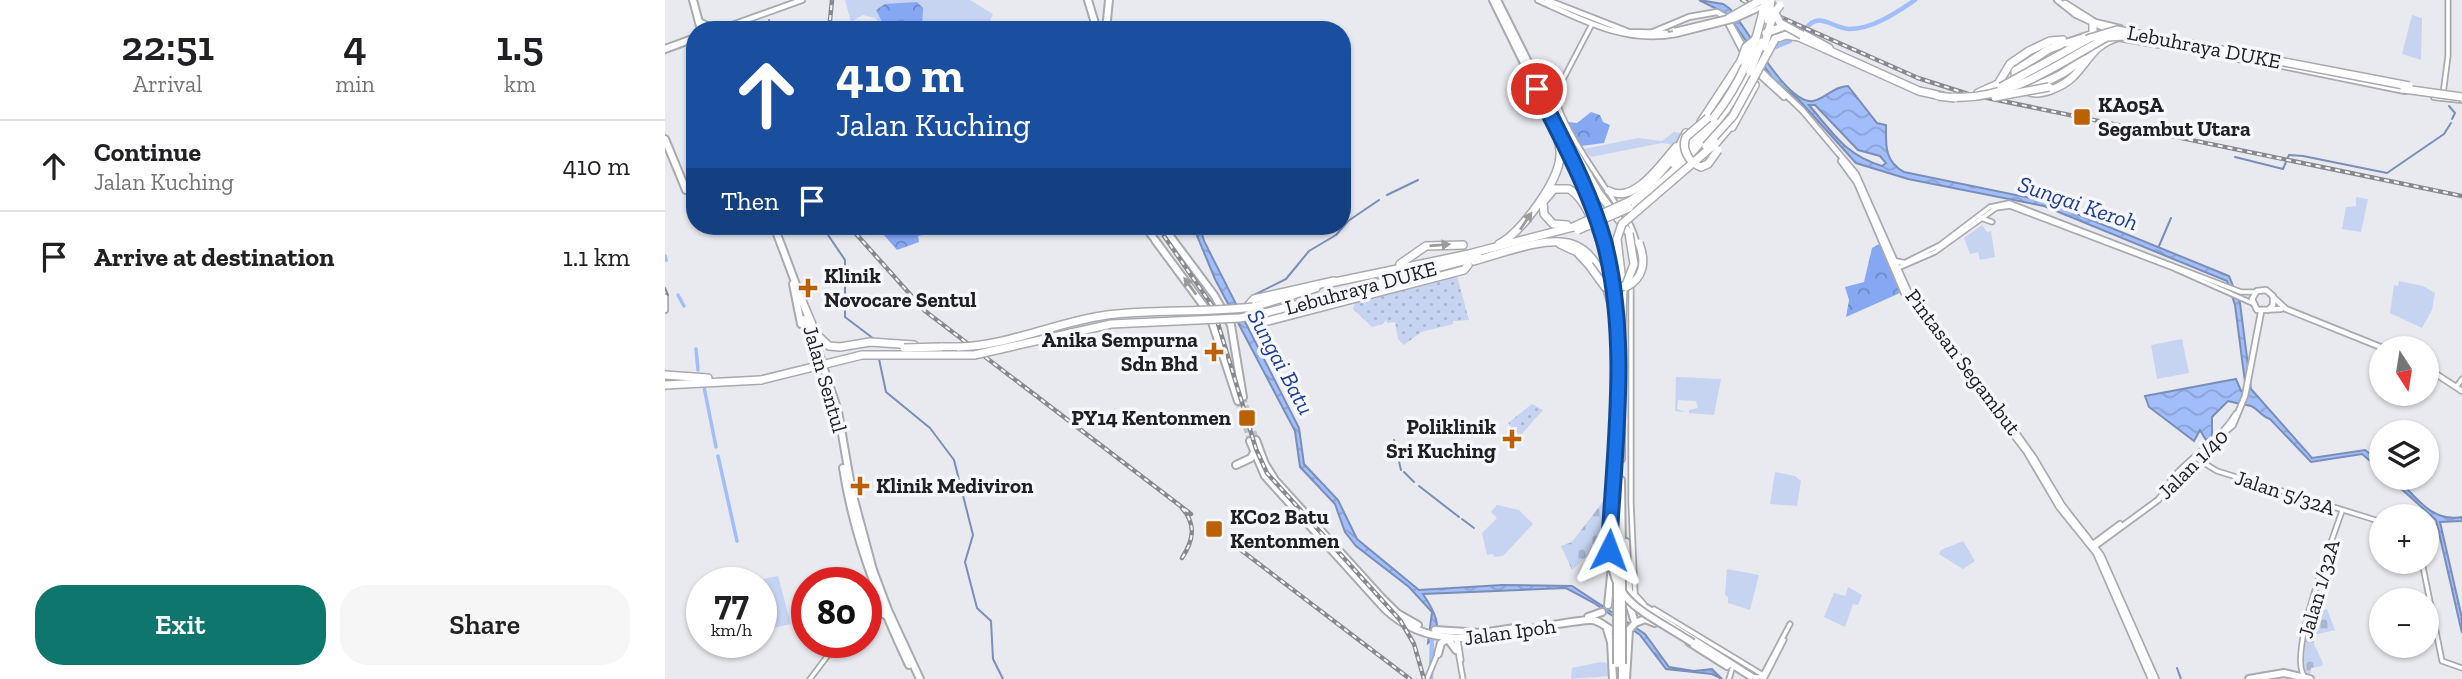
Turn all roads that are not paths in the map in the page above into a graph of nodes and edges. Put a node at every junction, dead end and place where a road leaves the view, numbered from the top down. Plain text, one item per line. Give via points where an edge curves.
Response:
1 (691, 0) edge
2 (795, 0) edge
3 (802, 0) edge
4 (1088, 0) edge
5 (1495, 0) edge
6 (1538, 0) edge
7 (1547, 0) edge
8 (2059, 0) edge
9 (2448, 0) edge
10 (1773, 1) edge
11 (1109, 3) edge
12 (1092, 11) junction
13 (1577, 13) junction
14 (698, 20) edge
15 (697, 21) edge
16 (736, 21) edge
17 (738, 21) edge
18 (1098, 21) edge
19 (1104, 21) edge
20 (1729, 21) junction
21 (1592, 23) junction
22 (1603, 23) junction
23 (1670, 24) junction
24 (2093, 24) junction
25 (1674, 33) junction
26 (2100, 33) junction
27 (1646, 34) junction
28 (2090, 34) junction
29 (2124, 35) junction
30 (1802, 36) junction
31 (1775, 39) junction
32 (686, 40) edge
33 (2067, 42) junction
34 (2094, 46) junction
35 (2207, 46) junction
36 (665, 47) edge
37 (1829, 49) junction
38 (2220, 49) junction
39 (2083, 58) junction
40 (1743, 59) junction
41 (1750, 72) junction
42 (1978, 93) junction
43 (2443, 94) junction
44 (1938, 96) junction
45 (2461, 97) edge
46 (1742, 106) junction
47 (1549, 114) junction
48 (1713, 118) junction
49 (1563, 132) junction
50 (665, 139) edge
51 (1681, 140) junction
52 (1718, 141) junction
53 (1666, 175) junction
54 (1597, 182) junction
55 (686, 190) edge
56 (1609, 191) junction
57 (1981, 218) junction
58 (1992, 222) dead end
59 (1574, 227) junction
60 (775, 235) edge
61 (776, 235) edge
62 (1151, 235) edge
63 (1169, 235) edge
64 (1634, 237) junction
65 (1537, 241) junction
66 (1463, 245) dead end
67 (1469, 254) junction
68 (1494, 256) junction
69 (1892, 257) junction
70 (1480, 259) junction
71 (1468, 265) dead end
72 (1904, 265) junction
73 (1397, 266) junction
74 (1894, 269) junction
75 (1437, 272) junction
76 (1900, 276) junction
77 (1612, 280) junction
78 (1334, 281) junction
79 (1371, 285) junction
80 (794, 286) junction
81 (2225, 287) junction
82 (1389, 288) junction
83 (1609, 289) junction
84 (2255, 292) junction
85 (1339, 294) junction
86 (2242, 294) junction
87 (1360, 295) junction
88 (665, 297) edge
89 (801, 298) junction
90 (2274, 298) junction
91 (1317, 300) junction
92 (2252, 303) junction
93 (1265, 309) junction
94 (2286, 309) junction
95 (665, 310) edge
96 (2268, 310) junction
97 (2259, 311) junction
98 (1253, 322) junction
99 (1616, 327) junction
100 (1621, 340) junction
101 (2369, 342) edge
102 (941, 347) junction
103 (815, 349) junction
104 (1228, 362) junction
105 (2439, 376) edge
106 (760, 378) junction
107 (665, 379) edge
108 (2462, 379) edge
109 (1240, 380) junction
110 (2456, 387) junction
111 (2462, 391) edge
112 (1993, 407) junction
113 (1617, 419) junction
114 (2006, 419) junction
115 (2018, 442) junction
116 (1254, 452) junction
117 (2196, 458) junction
118 (1236, 465) dead end
119 (2342, 511) junction
120 (1617, 512) junction
121 (2369, 518) edge
122 (1622, 528) junction
123 (2086, 534) junction
124 (1322, 536) junction
125 (2100, 541) junction
126 (2093, 546) junction
127 (2101, 555) junction
128 (1619, 557) junction
129 (870, 567) edge
130 (2424, 574) edge
131 (1627, 575) junction
132 (2114, 586) junction
133 (1628, 596) junction
134 (1609, 597) junction
135 (2116, 600) junction
136 (882, 602) edge
137 (1630, 606) junction
138 (884, 607) junction
139 (1605, 609) junction
140 (882, 614) edge
141 (1651, 616) junction
142 (886, 617) junction
143 (1631, 627) junction
144 (1606, 628) junction
145 (1482, 633) junction
146 (1448, 639) junction
147 (1611, 642) junction
148 (1695, 645) junction
149 (1626, 651) junction
150 (1438, 654) joint
151 (826, 658) edge
152 (2301, 667) junction
153 (2462, 668) edge
154 (1733, 669) junction
155 (2292, 676) edge
156 (1764, 677) edge
157 (1752, 678) edge
158 (2308, 678) edge
159 (810, 679) edge
160 (918, 679) edge
161 (1427, 679) edge
162 (1463, 679) edge
163 (1619, 679) edge
164 (1732, 679) edge
165 (2153, 679) edge
166 (2249, 679) edge
167 (2262, 679) edge

1 - 14 main road
1 - 15 main road
2 - 16 main road
3 - 17 main road
4 - 12 main road
5 - 47 main road
5 - 49 main road
6 - 21 main road
7 - 13 main road
8 - 24 main road
8 - 35 main road via 2099,24
9 - 43 street
10 - 20 highway, bridge
10 - 25 main road, bridge via 1735,19
10 - 30 highway, bridge via 1778,20
10 - 41 highway, Lebuhraya DUKE, bridge
10 - 46 highway, bridge via 1773,15
10 - 48 highway, Lebuhraya DUKE, bridge via 1740,77
11 - 12 main road
11 - 19 main road
12 - 18 main road
13 - 21 main road
13 - 22 main road
20 - 23 main road, Pintasan Segambut via 1717,12
20 - 25 main road, bridge
20 - 40 main road, Pintasan Segambut
20 - 69 main road, Pintasan Segambut via 1764,75 1802,110 1856,174
21 - 22 main road
21 - 25 main road via 1639,37
21 - 54 street via 1555,101
22 - 27 main road
23 - 25 main road via 1662,32
23 - 27 main road
24 - 28 highway via 2095,32
24 - 29 main road
25 - 27 main road
26 - 33 highway, bridge
26 - 42 highway, Lebuhraya DUKE, bridge via 2001,87
26 - 45 highway, Lebuhraya DUKE, bridge via 2134,32
28 - 33 highway
28 - 34 highway via 2097,38
29 - 33 highway, bridge via 2101,45 2086,58 2074,79 2052,90 2025,91 2016,84 2015,71
29 - 34 highway via 2107,35
29 - 44 highway, Lebuhraya DUKE, bridge via 2107,37 1993,94
29 - 45 highway, Lebuhraya DUKE, bridge
30 - 31 highway, bridge
30 - 37 highway, Lebuhraya DUKE
30 - 44 highway, Lebuhraya DUKE via 1846,60
31 - 46 highway, bridge
31 - 46 highway, bridge
32 - 36 main road
33 - 39 highway via 2020,71 2020,83 2028,87 2059,77
33 - 42 highway via 2046,43 2010,64 1998,84
34 - 39 highway
35 - 38 main road
35 - 38 main road via 2214,41
37 - 40 highway, bridge via 1800,30 1782,27 1753,40
37 - 42 highway, Lebuhraya DUKE, bridge via 1921,87
38 - 43 main road
39 - 44 highway, bridge via 2068,79 2033,92 1980,99
40 - 48 highway via 1716,103
40 - 51 highway via 1705,117
40 - 74 main road, Pintasan Segambut via 1801,113 1854,177
41 - 46 highway, bridge
41 - 48 highway, Lebuhraya DUKE, bridge
43 - 45 main road via 2445,98
46 - 48 highway, bridge via 1713,158 1701,167 1692,162 1684,144 1689,134
46 - 52 highway
46 - 52 highway
46 - 53 highway, bridge via 1723,129
67 -> 47 highway via 1516,234 1556,171 1560,150
47 - 77 main road via 1593,207
48 - 53 highway, Lebuhraya DUKE
49 - 54 highway
49 - 100 main road via 1604,229 1615,274
50 - 55 main road
51 - 53 highway
51 - 56 highway via 1638,186 1623,194
52 - 100 highway, bridge via 1622,224 1617,239 1623,289
53 - 59 highway, Lebuhraya DUKE, bridge via 1612,211
53 - 59 highway, Lebuhraya DUKE, bridge via 1618,214
54 - 56 street
54 - 64 highway
56 - 64 street
57 - 58 street
57 - 72 street via 1935,252
57 - 81 street via 1996,208 2010,206
59 - 65 highway, Lebuhraya DUKE
59 - 67 highway, Lebuhraya DUKE
59 - 77 highway via 1556,225 1545,217 1543,201 1553,189 1569,189 1581,200
60 - 80 main road, Jalan Sentul
61 - 89 main road, Jalan Sentul
104 -> 62 main road via 1209,313
63 - 109 main road via 1231,325
64 - 83 highway, bridge via 1632,275 1623,287
64 - 83 highway, bridge via 1643,261 1638,278 1621,289
64 - 156 street via 1638,265 1629,297 1636,594
65 - 68 highway
65 - 79 highway, Lebuhraya DUKE
73 -> 66 highway via 1426,246
67 - 73 highway, Lebuhraya DUKE
68 - 70 highway
68 - 99 highway via 1555,240 1576,243 1600,269
69 - 72 main road
69 - 74 main road, Pintasan Segambut
70 - 75 highway
70 - 83 highway, bridge via 1552,243 1581,255
71 - 82 highway via 1464,270
72 - 74 street
72 - 76 main road
72 - 81 street via 1940,245 1990,207 2009,202
73 - 78 highway, Lebuhraya DUKE
74 - 76 main road, Pintasan Segambut
74 - 112 main road, Pintasan Segambut via 1904,293
75 - 79 highway
75 - 82 highway
76 - 114 main road, Pintasan Segambut
77 - 99 main road
78 - 93 highway, Lebuhraya DUKE
78 - 98 highway via 1250,300 1246,305
79 - 85 highway, Lebuhraya DUKE
80 - 89 main road via 802,312
80 - 103 main road, Jalan Sentul via 798,316
81 - 86 street
82 - 87 highway
84 - 86 street
84 - 90 main road via 2266,290
84 - 92 main road
85 - 87 highway
85 - 91 highway, Lebuhraya DUKE
86 - 92 street
87 - 98 highway
88 - 95 main road
89 - 102 highway, bridge via 816,334 829,346 880,342
89 - 103 main road, Jalan Sentul
90 - 94 main road
90 - 96 main road
91 - 93 highway, Lebuhraya DUKE
91 - 98 highway
92 - 97 main road
93 - 102 highway, Lebuhraya DUKE, bridge via 1107,316 992,344
93 - 106 highway, Lebuhraya DUKE, bridge via 1240,318 1111,324 974,355 862,355
94 - 96 main road
94 - 101 main road
96 - 97 main road
97 - 117 main road, Jalan 1/40 via 2238,412
99 - 113 main road
100 - 122 main road
102 - 106 highway, Lebuhraya DUKE, bridge via 860,351
103 - 129 main road, Jalan Sentul via 839,414
104 - 109 main road via 1235,363
104 - 109 main road via 1241,399
105 - 110 main road
106 - 107 highway, Lebuhraya DUKE
106 - 107 highway, Lebuhraya DUKE
108 - 110 street
110 - 111 main road
112 - 114 main road
112 - 115 main road, Pintasan Segambut
113 - 120 main road
113 - 148 main road, bridge via 1609,557 1620,589 1637,607
114 - 115 main road
114 - 123 main road, Pintasan Segambut via 2061,505
115 - 126 main road, Pintasan Segambut via 2059,507
116 - 118 main road via 1251,459
116 - 124 main road, Jalan Ipoh via 1265,476
116 - 124 main road, Jalan Ipoh via 1253,440 1269,472
117 - 119 street, Jalan 5/32A via 2217,471
117 - 125 main road, Jalan 1/40 via 2158,500
119 - 121 street, Jalan 5/32A
119 - 152 street, Jalan 1/32A via 2305,621
120 - 128 main road
120 - 134 main road
122 - 128 main road
122 - 131 main road
123 - 125 main road
123 - 126 main road, Pintasan Segambut
124 - 146 main road, Jalan Ipoh via 1389,613
125 - 126 main road, Jalan 1/40
125 - 127 main road
126 - 127 main road, Pintasan Segambut
126 - 135 main road, Pintasan Segambut
127 - 132 main road, Pintasan Segambut
128 - 163 main road, bridge
130 - 153 street via 2442,661
131 - 133 main road
131 - 141 main road via 1633,599
132 - 135 main road
132 - 165 main road, Pintasan Segambut
133 - 134 main road via 1621,601
133 - 137 main road
134 - 139 main road
135 - 165 main road, Pintasan Segambut
136 - 138 main road, Jalan Sentul
137 - 139 main road, Jalan Ipoh
137 - 141 main road, Jalan Ipoh
137 - 143 main road
138 - 142 main road
138 - 160 main road
139 - 144 main road
139 - 145 main road, Jalan Ipoh
140 - 142 main road
141 - 143 main road, Jalan Ipoh
141 - 148 main road
141 - 157 main road
142 - 160 main road
143 - 144 main road, Jalan Ipoh via 1619,633
143 - 149 main road
144 - 146 main road, Jalan Ipoh via 1592,620 1469,640
144 - 147 main road
145 - 146 main road, Jalan Ipoh
145 - 146 main road
146 - 150 main road via 1441,643
146 - 162 street
147 - 149 main road via 1614,636 1622,636
147 - 163 main road
148 - 154 main road
149 - 163 main road
150 - 161 street
151 - 159 street
152 - 155 street
152 - 158 street
154 - 157 main road
154 - 164 street
155 - 158 main road
155 - 166 main road
155 - 167 main road
156 - 156 street via 1790,624
156 - 157 street

